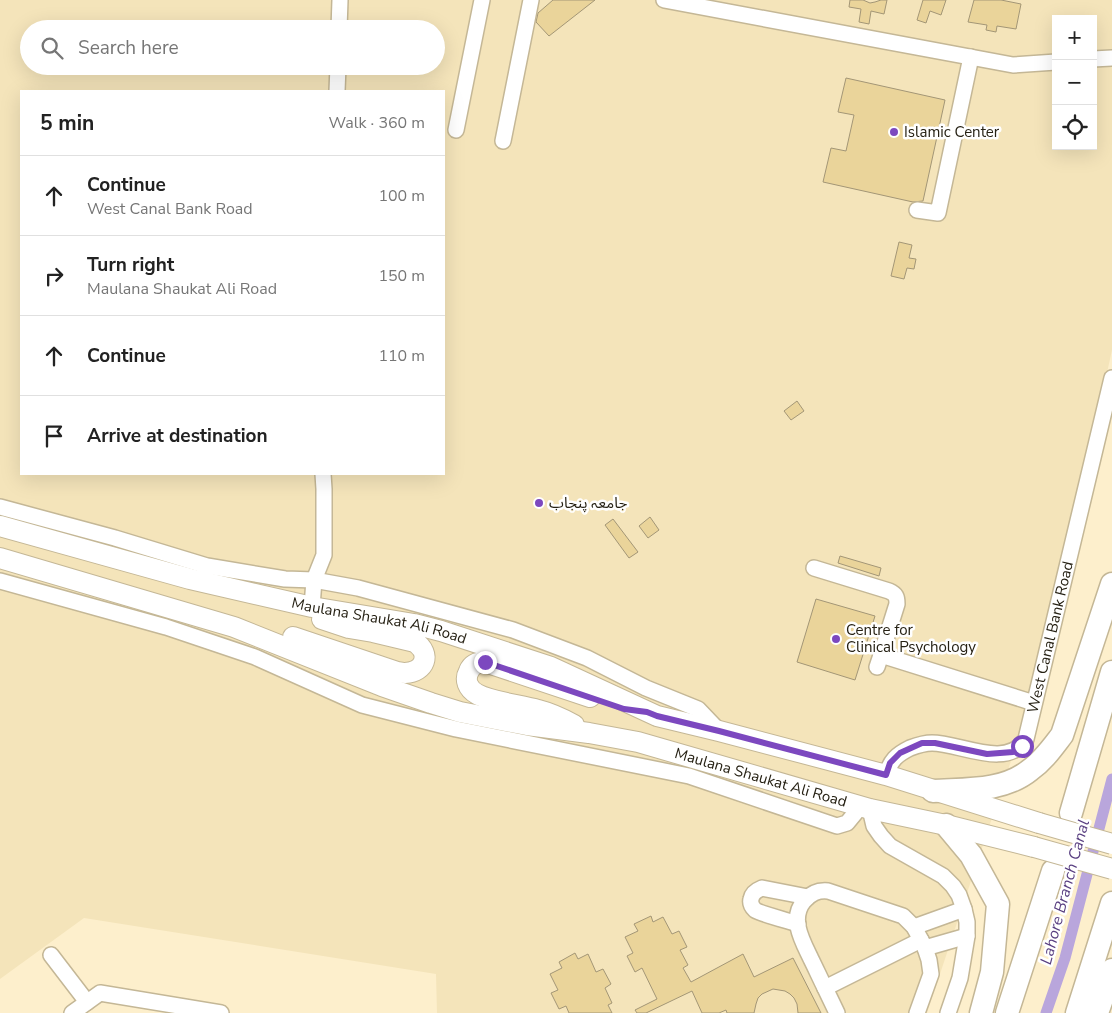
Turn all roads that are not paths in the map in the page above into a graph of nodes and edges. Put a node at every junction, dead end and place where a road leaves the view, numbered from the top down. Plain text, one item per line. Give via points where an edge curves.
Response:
1 (340, 0) edge
2 (482, 0) edge
3 (531, 0) edge
4 (664, 0) edge
5 (339, 20) edge
6 (971, 57) junction
7 (1112, 58) edge
8 (1097, 59) edge
9 (1052, 62) edge
10 (338, 75) edge
11 (337, 90) edge
12 (456, 130) dead end
13 (503, 141) dead end
14 (917, 210) dead end
15 (1112, 378) edge
16 (315, 475) edge
17 (323, 475) edge
18 (333, 475) edge
19 (324, 489) junction
20 (0, 507) edge
21 (0, 526) edge
22 (0, 558) edge
23 (814, 568) dead end
24 (0, 580) edge
25 (314, 580) junction
26 (1112, 584) edge
27 (257, 594) junction
28 (312, 607) junction
29 (234, 627) junction
30 (1112, 672) edge
31 (1034, 703) junction
32 (647, 712) junction
33 (719, 731) junction
34 (589, 733) junction
35 (886, 775) junction
36 (933, 790) junction
37 (866, 807) junction
38 (1071, 813) dead end
39 (946, 825) junction
40 (1112, 844) edge
41 (1112, 869) edge
42 (1053, 871) dead end
43 (808, 897) junction
44 (1112, 903) edge
45 (964, 909) junction
46 (798, 924) junction
47 (967, 936) junction
48 (920, 939) junction
49 (52, 955) dead end
50 (1112, 970) edge
51 (825, 988) junction
52 (87, 1002) junction
53 (72, 1013) edge
54 (221, 1013) edge
55 (837, 1013) edge
56 (917, 1013) edge
57 (948, 1013) edge
58 (981, 1013) edge
59 (1007, 1013) edge
60 (1077, 1013) edge
61 (1097, 1013) edge

1 - 5 street
2 - 12 street
3 - 13 street
4 - 6 street
6 - 9 street via 1013,65
6 - 14 street via 938,213
7 - 8 street
10 - 11 street
15 - 31 street, West Canal Bank Road
16 - 19 street
17 - 19 street
18 - 19 street
19 - 25 street via 324,555
20 - 25 street via 207,566 285,579
21 - 27 main road, Maulana Shaukat Ali Road via 181,577
22 - 29 main road, Maulana Shaukat Ali Road
23 - 31 street via 894,594 897,598 879,661
24 - 37 street via 166,627 255,657 362,705 456,729 689,776 837,826 847,823
25 - 28 street
25 - 33 street via 358,588 513,630 587,658 646,688 698,709
26 - 36 highway via 1062,736 1045,756 1031,770 1002,784
27 - 28 main road, Maulana Shaukat Ali Road
27 - 29 main road via 349,628 415,642 423,650 425,658 413,671 397,672 275,632
28 - 32 main road, Maulana Shaukat Ali Road via 414,624 456,636 551,667
29 - 34 main road, Maulana Shaukat Ali Road via 382,686 460,712
30 - 38 highway
31 - 35 street, West Canal Bank Road via 1026,739 1013,752 987,754 922,743 900,753 890,763
32 - 33 main road, Maulana Shaukat Ali Road
32 - 34 main road via 624,709 485,662 476,663 469,669 467,682 475,693 540,710
33 - 35 main road, Maulana Shaukat Ali Road
34 - 37 main road, Maulana Shaukat Ali Road via 638,742
35 - 36 main road, Maulana Shaukat Ali Road
36 - 40 main road, Maulana Shaukat Ali Road, bridge
37 - 39 main road, Maulana Shaukat Ali Road
37 - 45 street via 880,836 890,846 944,876 959,895
39 - 41 main road, Maulana Shaukat Ali Road, bridge
39 - 58 highway via 972,855 998,904 992,972
42 - 59 highway
43 - 46 street via 798,914
43 - 46 street via 762,888 751,898 756,911
43 - 48 street via 815,892 828,891 903,916
44 - 60 highway
45 - 47 street
45 - 48 street
46 - 51 street via 800,936
47 - 48 street
47 - 57 street via 960,978
48 - 51 street
48 - 56 street via 931,974
49 - 52 street
50 - 61 highway
51 - 55 street
52 - 53 street
52 - 54 street via 100,993

